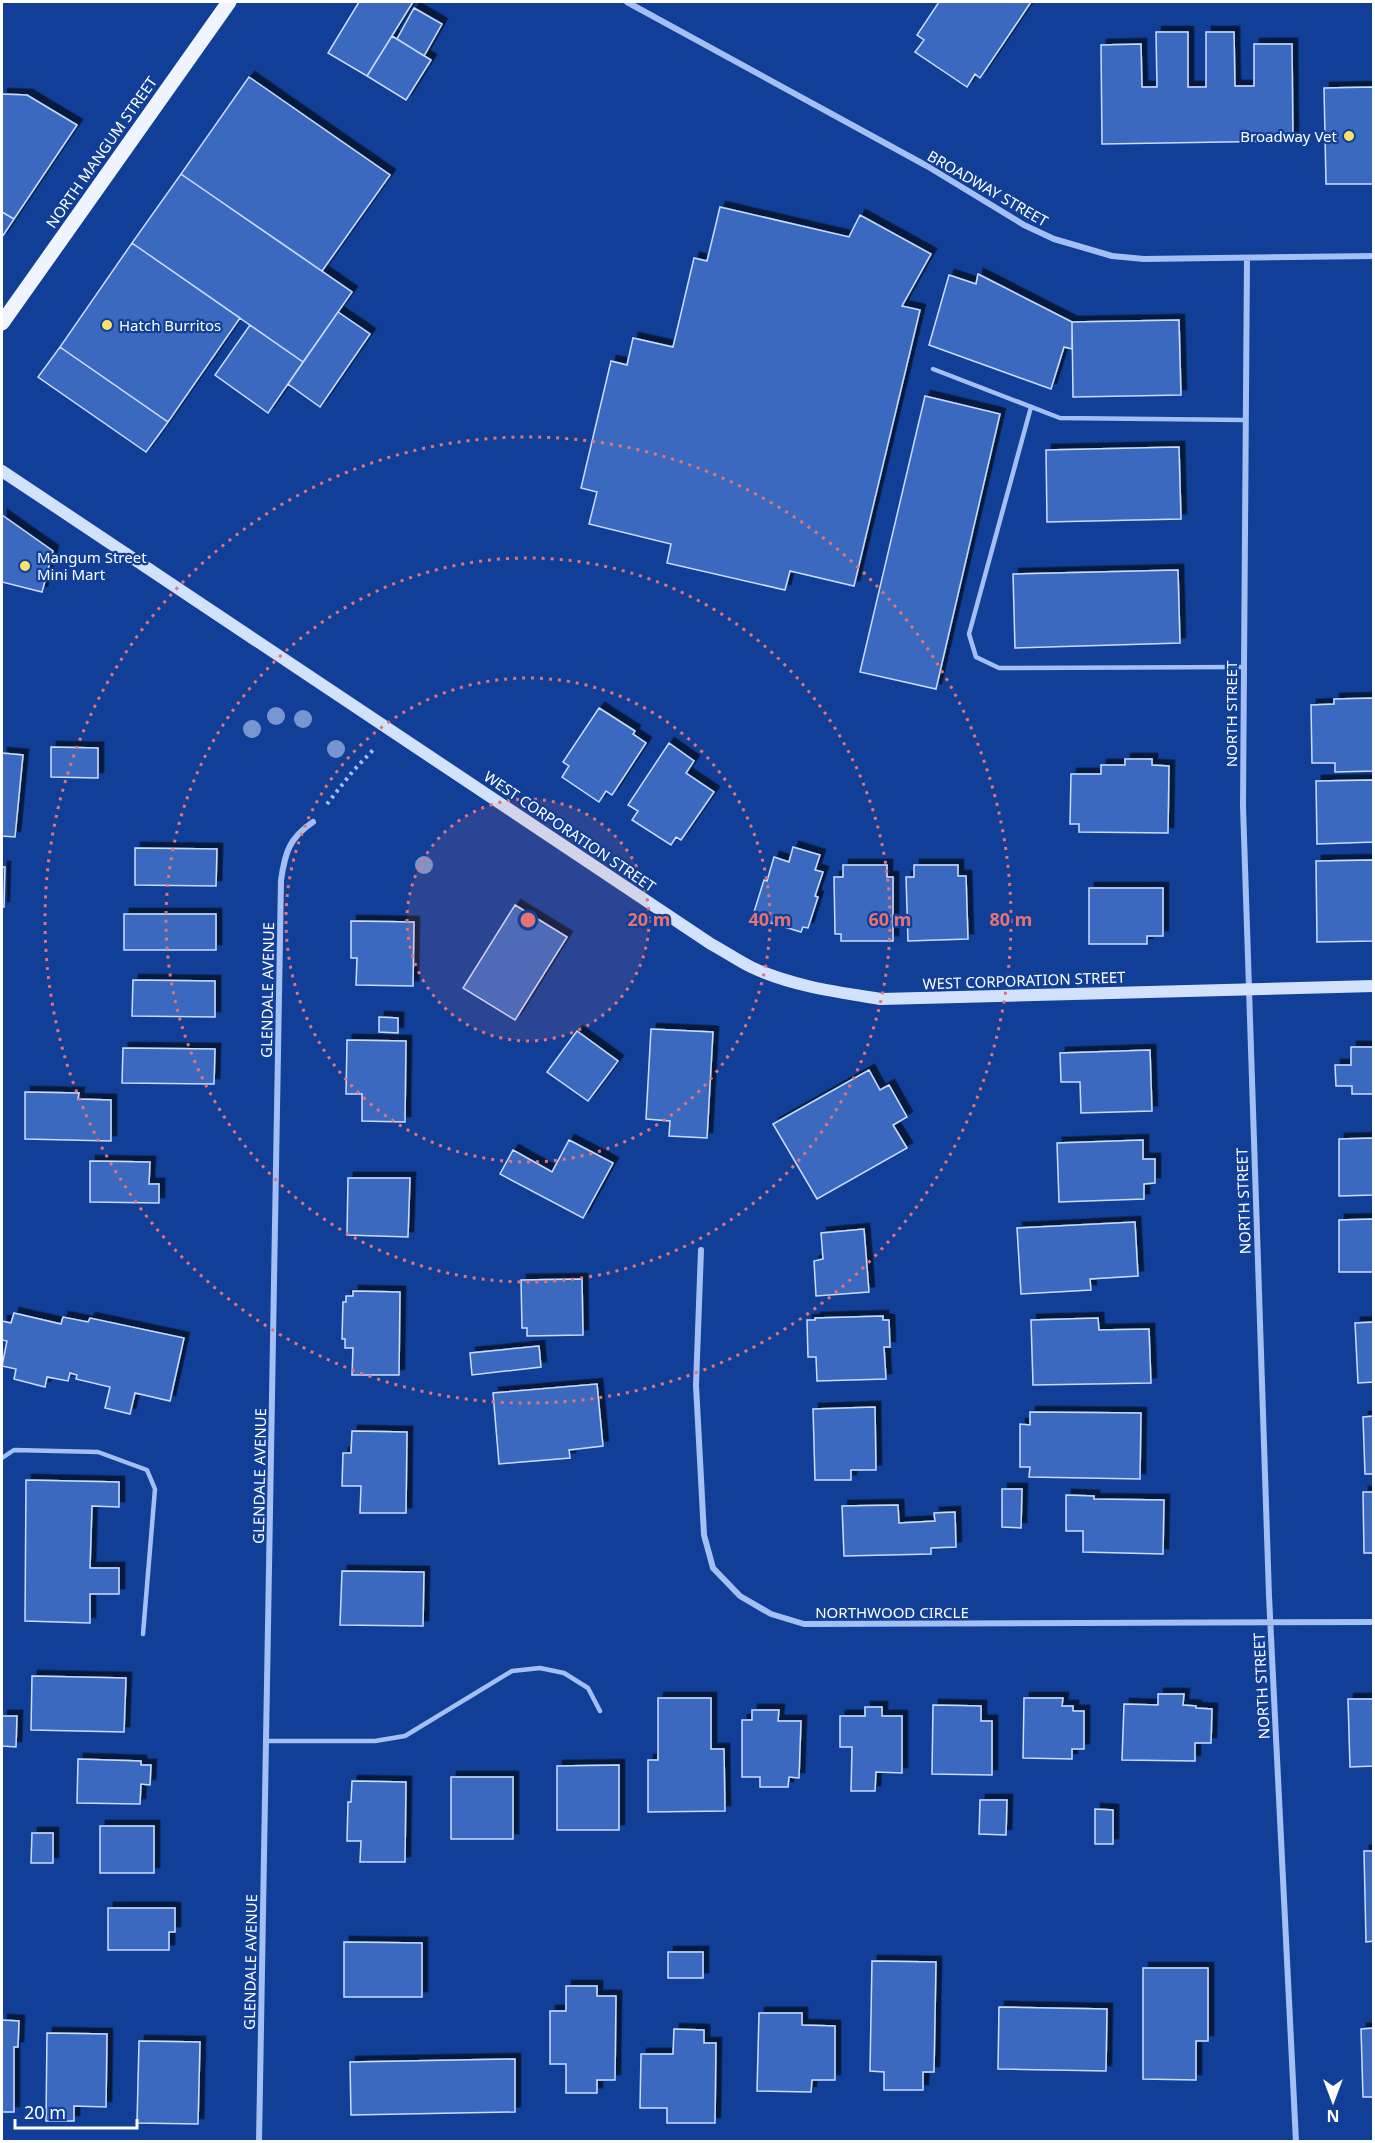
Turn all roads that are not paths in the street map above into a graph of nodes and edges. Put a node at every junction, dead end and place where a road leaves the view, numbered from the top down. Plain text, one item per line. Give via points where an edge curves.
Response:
1 (229, 2) edge
2 (627, 2) edge
3 (1374, 256) edge
4 (1247, 258) junction
5 (2, 323) edge
6 (933, 369) dead end
7 (1032, 407) junction
8 (1245, 420) junction
9 (2, 471) edge
10 (1244, 667) junction
11 (313, 822) road end
12 (1374, 986) edge
13 (1248, 988) junction
14 (702, 1250) dead end
15 (2, 1458) edge
16 (1270, 1622) junction
17 (1374, 1622) edge
18 (143, 1634) dead end
19 (600, 1711) dead end
20 (266, 1741) junction
21 (259, 2142) edge
22 (1296, 2142) edge

1 - 5 main road, NORTH MANGUM STREET
2 - 4 street, BROADWAY STREET via 1054,239 1112,256
3 - 4 street, BROADWAY STREET
4 - 8 street, NORTH STREET
6 - 7 lane
7 - 8 lane via 1060,418
7 - 10 lane via 969,634 976,657 999,668
8 - 10 street, NORTH STREET
9 - 13 street, WEST CORPORATION STREET via 711,944 752,967 828,991 881,999
10 - 13 street, NORTH STREET
11 - 20 street, GLENDALE AVENUE via 289,846 281,880
12 - 13 street, WEST CORPORATION STREET
13 - 16 street, NORTH STREET
14 - 16 street, NORTHWOOD CIRCLE via 696,1385 704,1535 713,1568 740,1596 771,1614 804,1624
15 - 18 lane via 14,1450 98,1452 147,1470 155,1489
16 - 17 street, NORTHWOOD CIRCLE
16 - 22 street, NORTH STREET
19 - 20 lane via 588,1688 564,1673 540,1668 512,1671 405,1737 375,1741
20 - 21 street, GLENDALE AVENUE

